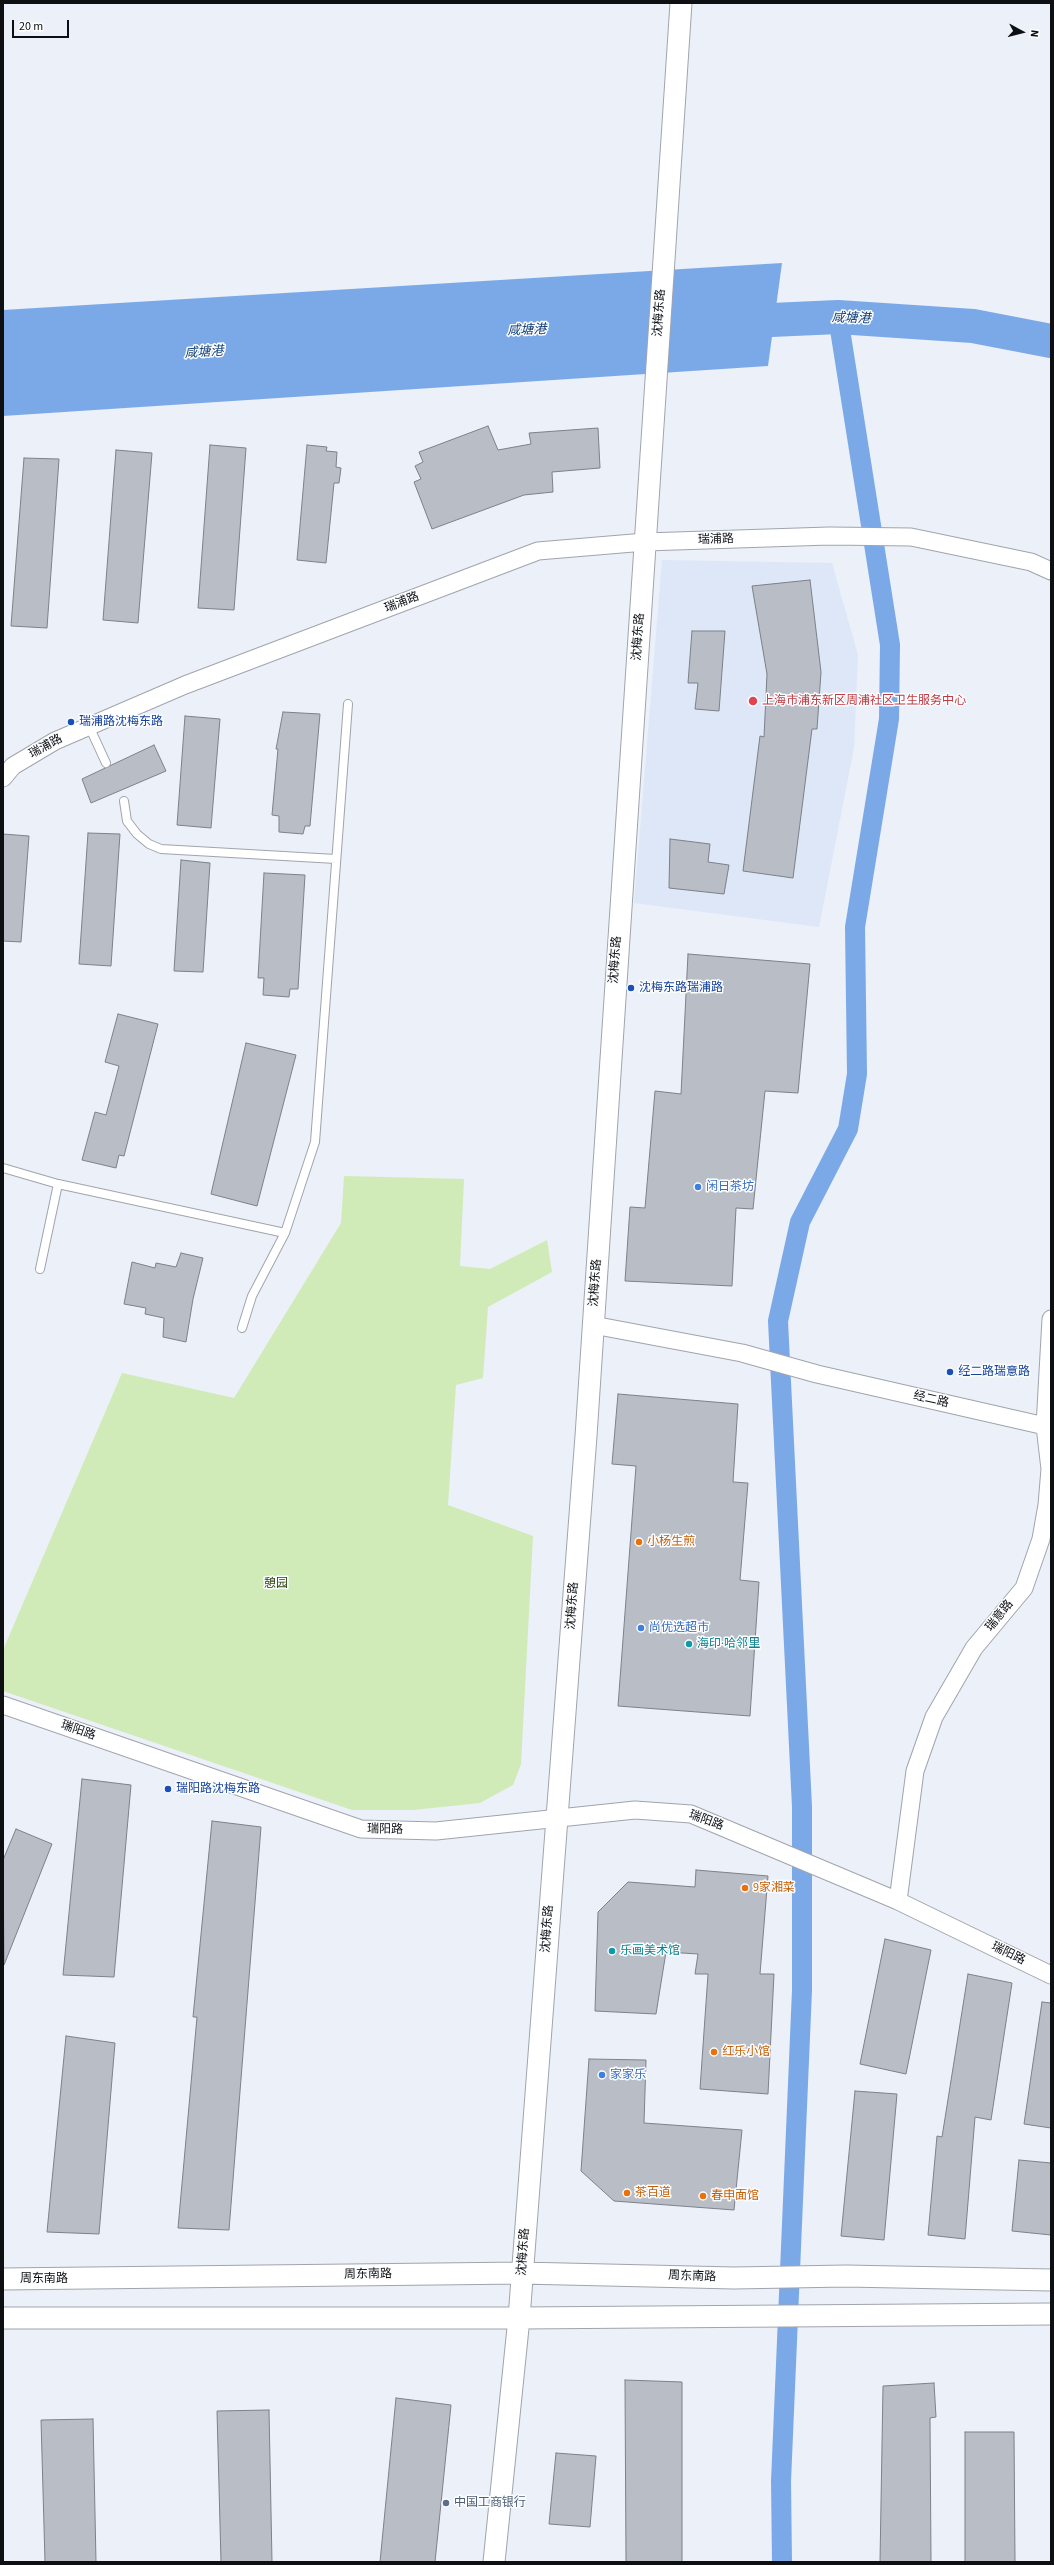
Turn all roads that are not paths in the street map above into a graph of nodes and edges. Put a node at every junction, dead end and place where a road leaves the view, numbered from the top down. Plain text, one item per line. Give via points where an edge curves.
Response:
1 (681, 3) edge
2 (645, 542) junction
3 (1051, 571) edge
4 (348, 704) dead end
5 (89, 726) junction
6 (106, 763) dead end
7 (3, 778) edge
8 (124, 801) dead end
9 (336, 859) junction
10 (3, 1168) edge
11 (58, 1184) junction
12 (284, 1233) junction
13 (40, 1269) dead end
14 (1051, 1320) edge
15 (594, 1324) junction
16 (242, 1328) dead end
17 (1045, 1426) junction
18 (3, 1705) edge
19 (556, 1817) junction
20 (898, 1901) junction
21 (1051, 1975) edge
22 (522, 2273) junction
23 (3, 2279) edge
24 (1051, 2280) edge
25 (1051, 2314) edge
26 (3, 2318) edge
27 (519, 2318) junction
28 (494, 2562) edge

1 - 2 street, 沈梅东路
2 - 3 street, 瑞浦路 via 829,536 912,538 1031,562
2 - 5 street, 瑞浦路 via 538,551 185,685
2 - 15 street, 沈梅东路
4 - 9 lane
5 - 6 lane
5 - 7 street, 瑞浦路 via 55,741 13,766
8 - 9 lane via 127,821 137,834 149,844 162,849
9 - 12 lane via 314,1142
10 - 11 lane
11 - 12 lane
11 - 13 lane
12 - 16 lane via 252,1296
14 - 17 street, 瑞意路
15 - 17 street, 经二路 via 742,1353 817,1374
15 - 19 street, 沈梅东路
17 - 20 street, 瑞意路 via 1050,1469 1041,1539 1024,1588 974,1648 934,1717 915,1771
18 - 19 street, 瑞阳路 via 361,1829 436,1831
19 - 20 street, 瑞阳路 via 635,1810 691,1814
19 - 22 street, 沈梅东路
20 - 21 street, 瑞阳路
22 - 23 street, 周东南路
22 - 24 street, 周东南路 via 734,2278 846,2276
22 - 27 street, 沈梅东路
25 - 27 street
26 - 27 street
27 - 28 street, 沈梅东路

